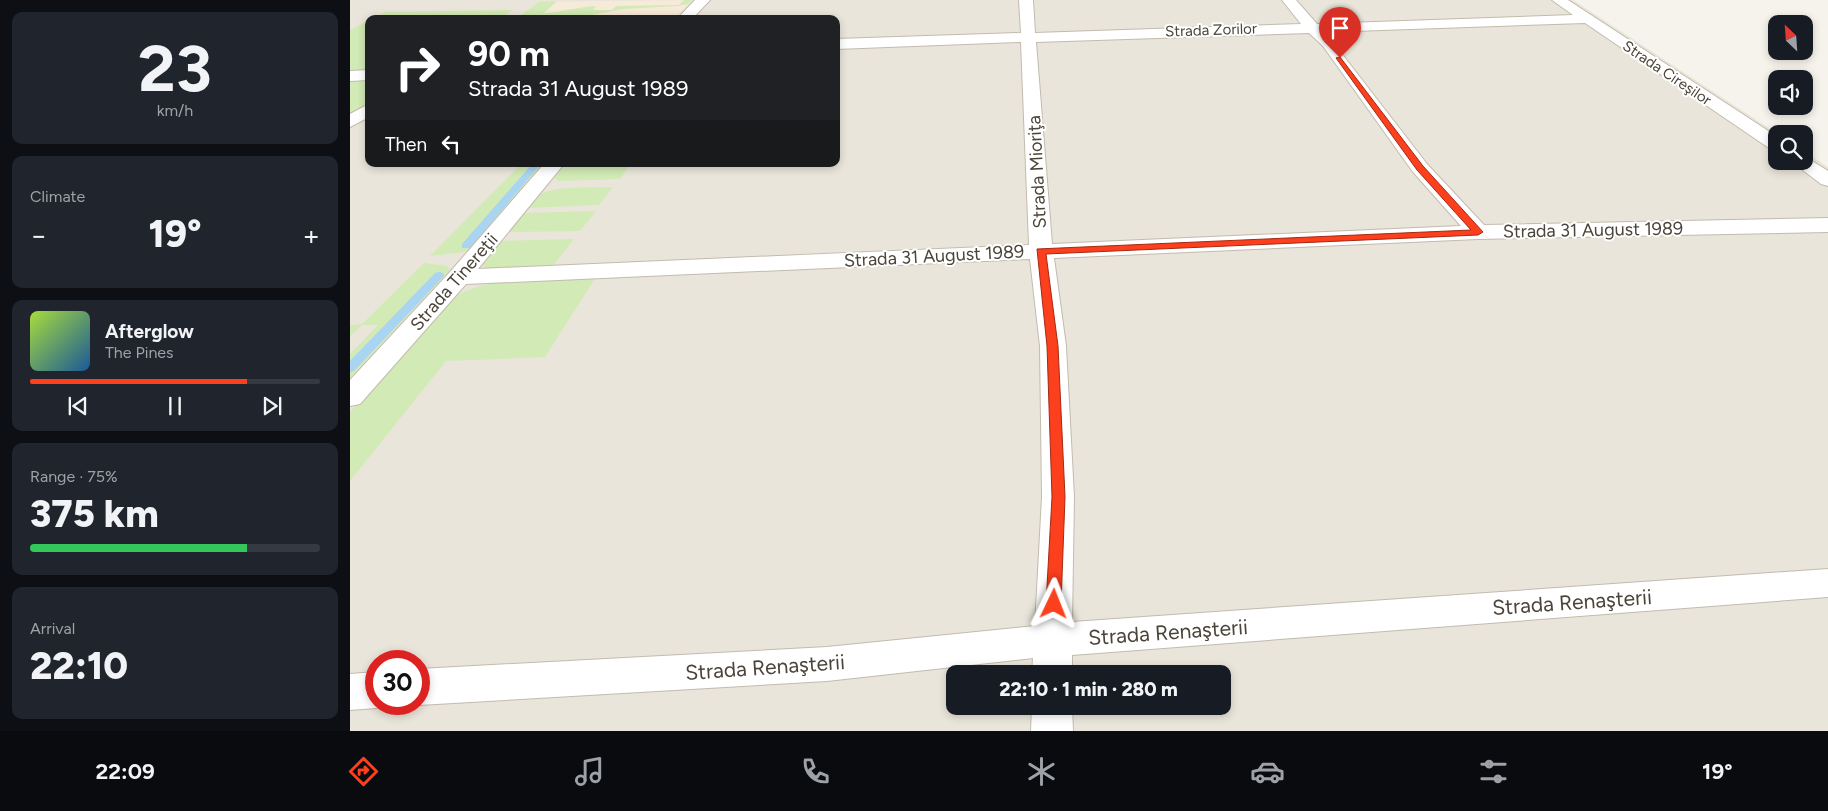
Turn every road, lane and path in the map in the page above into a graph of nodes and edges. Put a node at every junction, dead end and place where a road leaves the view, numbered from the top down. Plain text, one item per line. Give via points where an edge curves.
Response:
1 (703, 0) edge
2 (1026, 0) edge
3 (1289, 0) edge
4 (1559, 0) edge
5 (688, 15) edge
6 (1586, 19) junction
7 (1311, 27) junction
8 (1027, 37) junction
9 (840, 44) edge
10 (365, 75) edge
11 (350, 76) edge
12 (365, 112) edge
13 (350, 122) edge
14 (1768, 139) edge
15 (552, 167) edge
16 (1813, 169) edge
17 (1828, 180) edge
18 (1828, 225) edge
19 (1478, 232) junction
20 (1041, 251) junction
21 (459, 278) junction
22 (350, 397) edge
23 (1828, 583) edge
24 (1052, 657) edge
25 (430, 687) edge
26 (365, 691) edge
27 (350, 692) edge
28 (1052, 715) edge
29 (1052, 731) edge

1 - 5 street
2 - 8 street, Strada Mioriţa
3 - 7 street
4 - 6 street, Strada Cireşilor
6 - 7 street, Strada Zorilor
6 - 14 street, Strada Cireşilor
7 - 8 street, Strada Zorilor
7 - 19 street via 1328,43 1420,168
8 - 9 street, Strada Zorilor
8 - 20 street, Strada Mioriţa
10 - 11 street
12 - 13 street
15 - 21 street, Strada Tinereţii
16 - 17 street
18 - 19 street, Strada 31 August 1989
19 - 20 street, Strada 31 August 1989
20 - 21 street, Strada 31 August 1989
20 - 24 street, Strada Mioriţa via 1052,346 1058,497
21 - 22 street, Strada Tinereţii
23 - 24 street, Strada Renaşterii
24 - 25 street, Strada Renaşterii via 827,664
26 - 27 street
28 - 29 street

